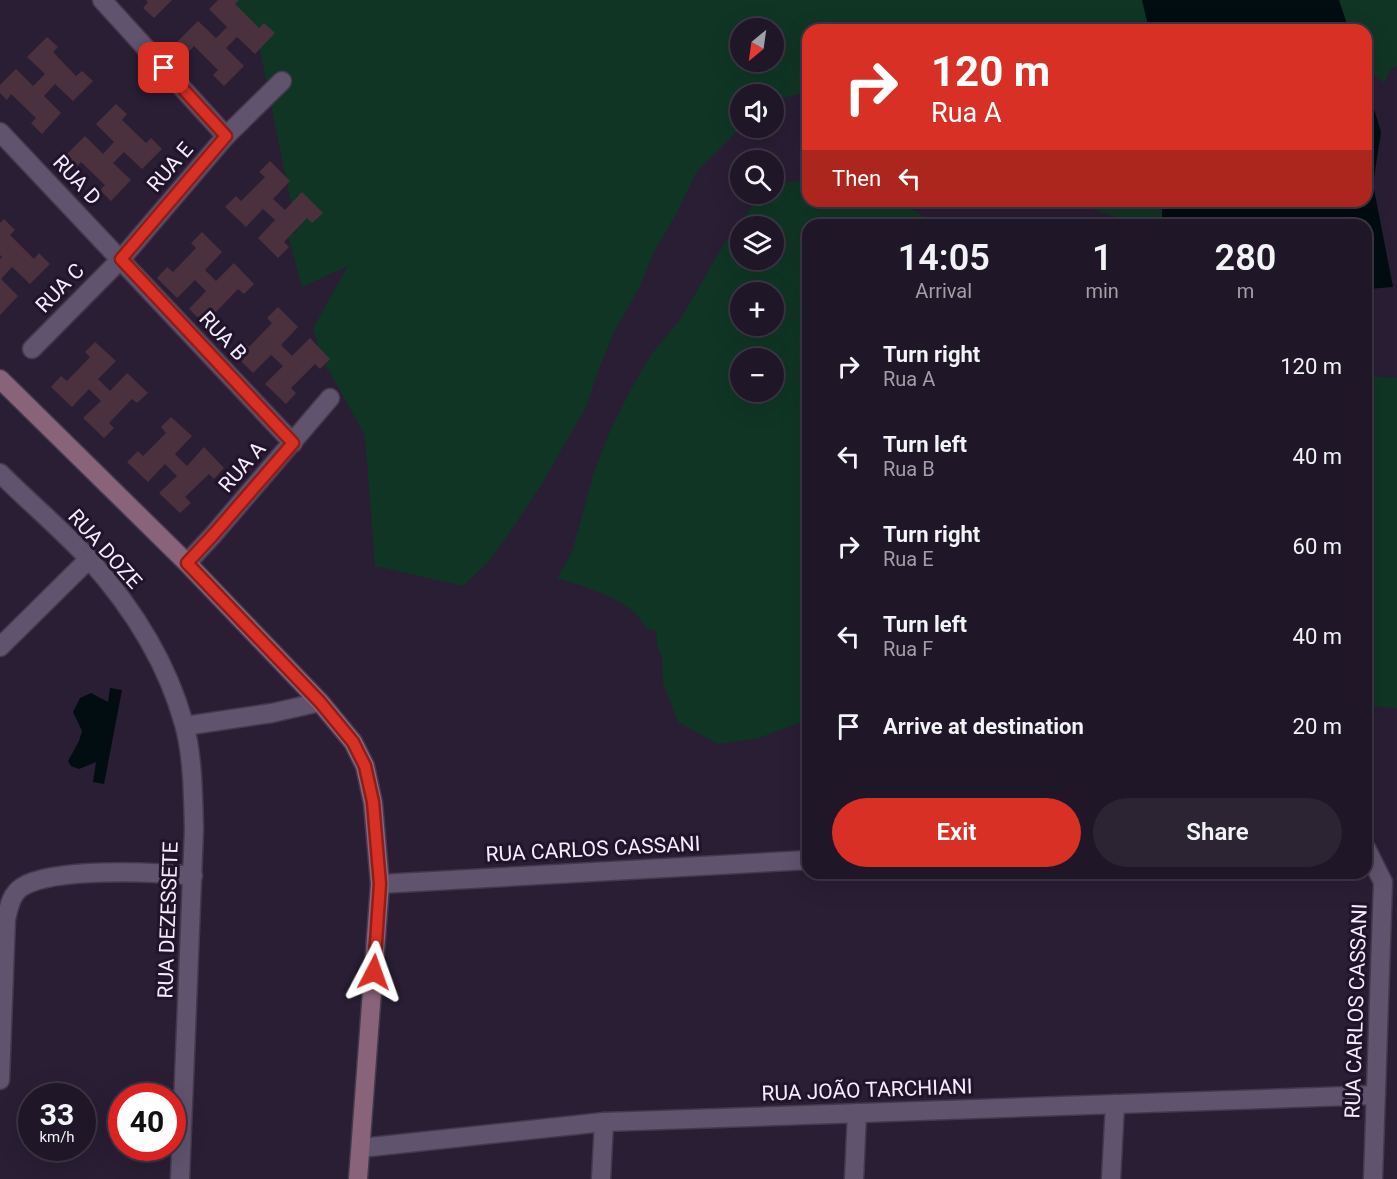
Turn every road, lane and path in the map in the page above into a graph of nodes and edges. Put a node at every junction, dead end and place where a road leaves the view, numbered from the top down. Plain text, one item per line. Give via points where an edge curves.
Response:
1 (102, 0) edge
2 (282, 81) dead end
3 (0, 132) edge
4 (226, 136) junction
5 (121, 259) junction
6 (32, 349) dead end
7 (0, 379) edge
8 (330, 398) dead end
9 (293, 443) junction
10 (0, 473) edge
11 (89, 559) junction
12 (187, 563) junction
13 (0, 647) edge
14 (164, 666) joint
15 (320, 702) junction
16 (185, 726) junction
17 (802, 860) edge
18 (1372, 860) edge
19 (193, 876) junction
20 (380, 884) junction
21 (0, 1080) edge
22 (1376, 1095) junction
23 (1115, 1104) junction
24 (857, 1113) junction
25 (604, 1122) junction
26 (361, 1148) junction
27 (180, 1179) edge
28 (358, 1179) edge
29 (601, 1179) edge
30 (854, 1179) edge
31 (1111, 1179) edge
32 (1373, 1179) edge

1 - 4 street
2 - 4 street, RUA E
3 - 5 street, RUA D
4 - 5 street, RUA E
5 - 6 street, RUA C
5 - 9 street, RUA B
7 - 12 street
8 - 9 street, RUA A
9 - 12 street, RUA A
10 - 11 street, RUA DOZE
11 - 13 street
11 - 14 street, RUA DOZE via 129,608
12 - 15 street
14 - 16 street, RUA DEZESSETE
15 - 16 street
15 - 20 street via 353,742 365,766 373,802
16 - 19 street, RUA DEZESSETE via 192,776
17 - 20 street, RUA CARLOS CASSANI
18 - 22 street, RUA CARLOS CASSANI via 1383,882
19 - 21 street via 84,873 33,882 14,894 6,919
19 - 27 street, RUA DEZESSETE
20 - 26 street
22 - 23 street, RUA JOÃO TARCHIANI
22 - 32 street, RUA CARLOS CASSANI
23 - 24 street, RUA JOÃO TARCHIANI
23 - 31 street
24 - 25 street, RUA JOÃO TARCHIANI
24 - 30 street
25 - 26 street, RUA JOÃO TARCHIANI
25 - 29 street
26 - 28 street

